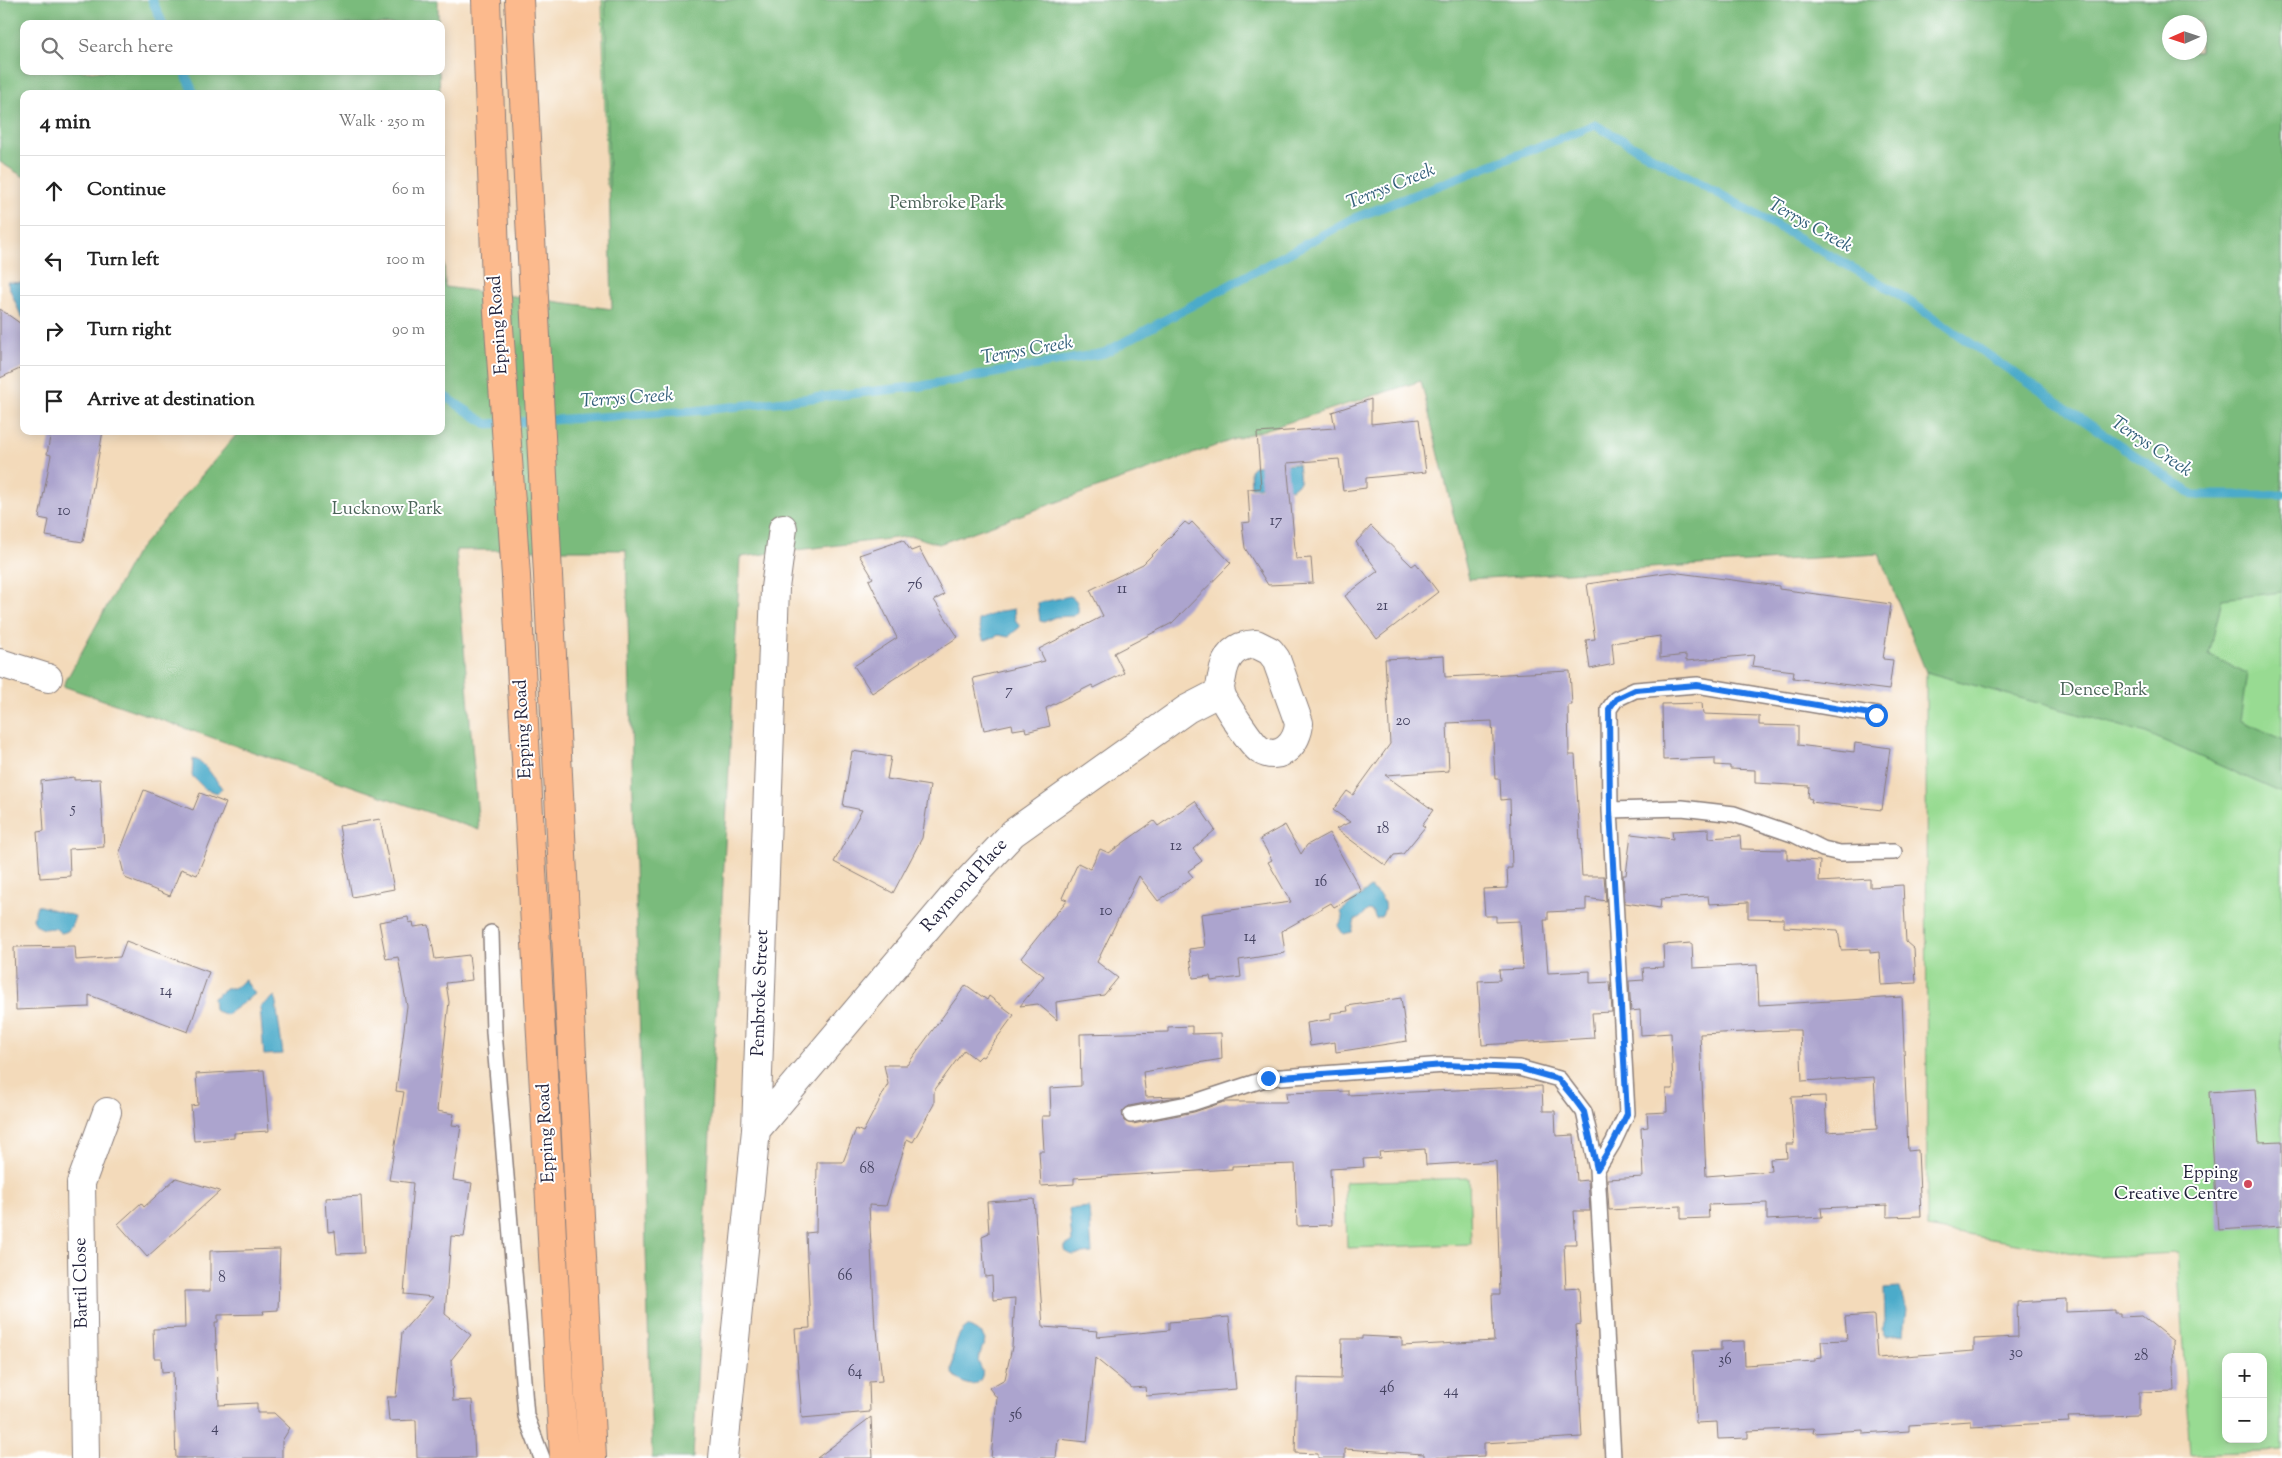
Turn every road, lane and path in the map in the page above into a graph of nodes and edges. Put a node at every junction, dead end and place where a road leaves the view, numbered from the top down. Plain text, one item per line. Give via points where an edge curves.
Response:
1 (486, 0) edge
2 (519, 0) edge
3 (783, 528) dead end
4 (0, 664) edge
5 (48, 678) dead end
6 (1220, 692) dead end
7 (1876, 715) dead end
8 (1610, 810) junction
9 (1894, 852) dead end
10 (492, 933) dead end
11 (107, 1112) dead end
12 (1132, 1115) dead end
13 (756, 1130) junction
14 (1597, 1169) junction
15 (84, 1458) edge
16 (542, 1458) edge
17 (564, 1458) edge
18 (592, 1458) edge
19 (723, 1458) edge
20 (1613, 1458) edge

1 - 17 main road, Epping Road via 496,283 516,576
2 - 18 main road, Epping Road
3 - 13 street, Pembroke Street via 775,588
4 - 5 street
6 - 13 street, Raymond Place via 1187,709 1013,833 953,897
7 - 8 lane via 1697,685 1635,690 1616,699 1609,709
8 - 9 lane via 1682,808 1734,814 1823,849 1840,853
8 - 14 lane via 1627,1114
10 - 16 lane via 494,1032 526,1416
11 - 15 street, Bartil Close via 81,1183
12 - 14 lane via 1192,1103 1268,1078 1445,1065 1519,1068 1558,1079 1573,1097 1584,1112
13 - 19 street, Pembroke Street
14 - 20 lane

